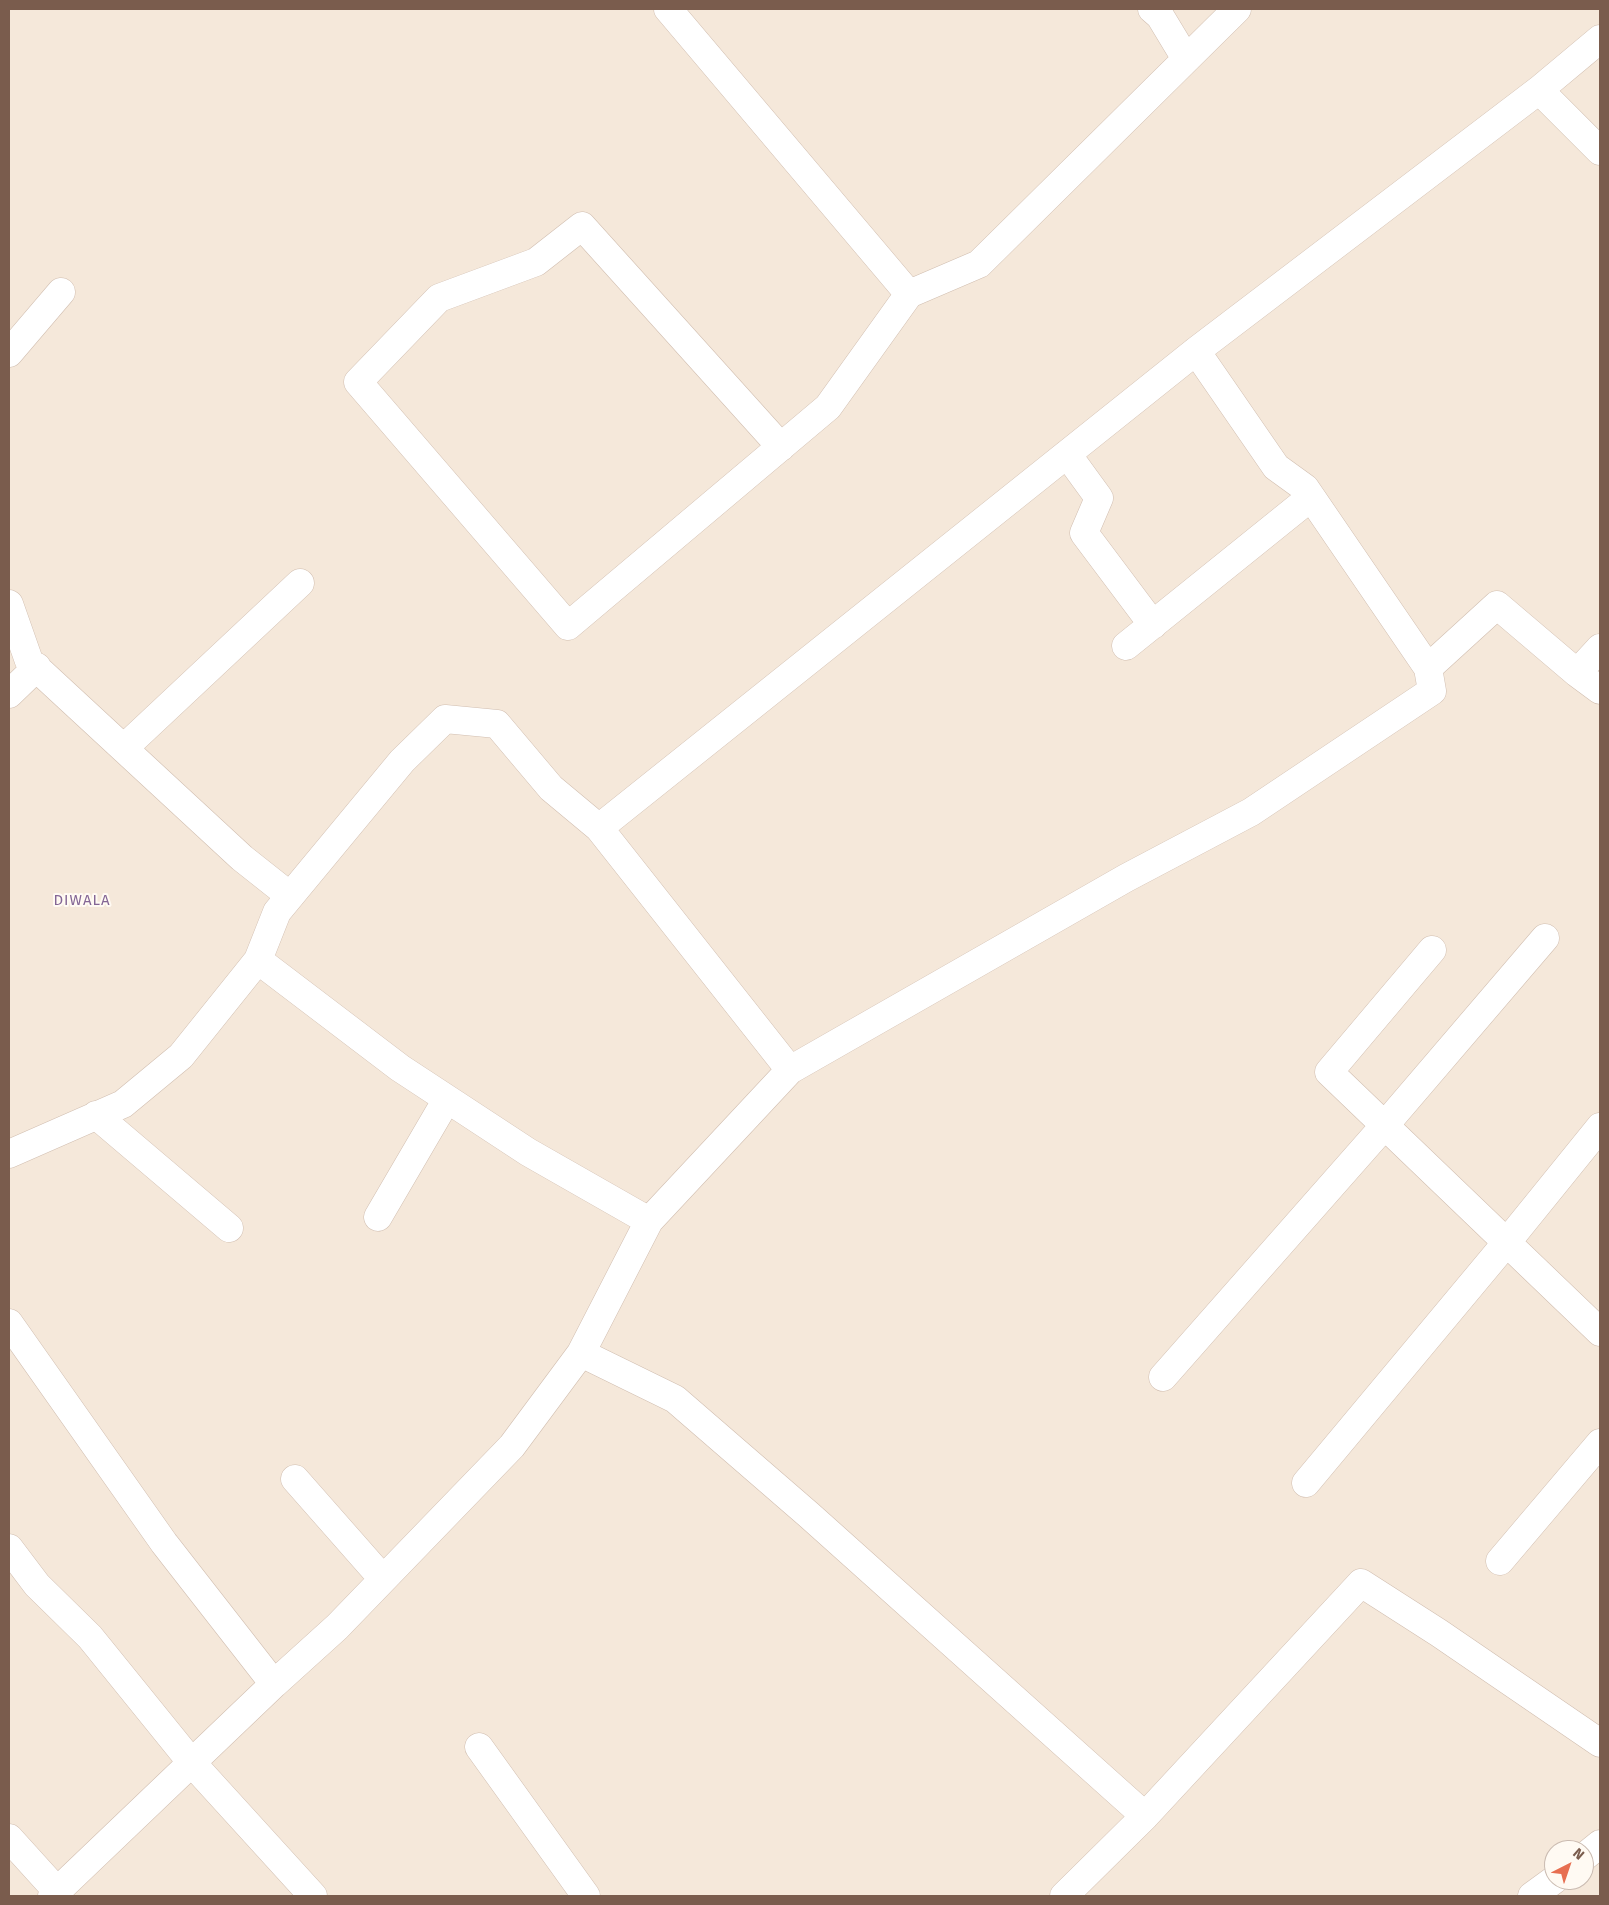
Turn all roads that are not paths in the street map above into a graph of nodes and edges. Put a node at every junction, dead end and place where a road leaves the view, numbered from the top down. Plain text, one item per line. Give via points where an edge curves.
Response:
1 (668, 9) edge
2 (1152, 9) edge
3 (1237, 9) edge
4 (1600, 39) edge
5 (1186, 59) junction
6 (1540, 90) junction
7 (1600, 151) edge
8 (61, 292) dead end
9 (908, 294) junction
10 (1196, 351) junction
11 (9, 353) edge
12 (781, 447) junction
13 (1067, 454) junction
14 (1311, 497) junction
15 (300, 583) dead end
16 (9, 604) edge
17 (1153, 625) junction
18 (1126, 646) dead end
19 (1600, 648) edge
20 (37, 667) junction
21 (1428, 668) junction
22 (1577, 673) junction
23 (1600, 690) edge
24 (9, 694) edge
25 (124, 748) junction
26 (599, 828) junction
27 (290, 896) junction
28 (1545, 938) dead end
29 (1432, 950) dead end
30 (258, 960) junction
31 (790, 1070) junction
32 (447, 1099) junction
33 (96, 1115) junction
34 (1384, 1125) junction
35 (1600, 1127) edge
36 (9, 1154) edge
37 (378, 1218) dead end
38 (649, 1221) junction
39 (229, 1228) dead end
40 (1507, 1242) junction
41 (9, 1323) edge
42 (1600, 1332) edge
43 (581, 1354) junction
44 (1163, 1377) dead end
45 (1600, 1443) edge
46 (294, 1479) dead end
47 (1306, 1483) dead end
48 (9, 1548) edge
49 (1500, 1561) dead end
50 (383, 1579) junction
51 (274, 1684) junction
52 (1600, 1743) edge
53 (479, 1747) dead end
54 (192, 1763) junction
55 (1145, 1816) junction
56 (9, 1838) edge
57 (1544, 1887) edge
58 (54, 1894) edge
59 (313, 1896) edge
60 (586, 1896) edge
61 (1064, 1896) edge
62 (1532, 1896) edge

1 - 9 street
2 - 5 street via 1160,16
3 - 5 street
4 - 6 street
5 - 9 street via 979,264
6 - 7 street
6 - 10 street
8 - 11 street
9 - 12 street via 828,407
10 - 13 street
10 - 14 street via 1276,467 1306,488
12 - 12 street via 568,626 358,382 439,298 536,262 582,226
13 - 17 street via 1099,498 1084,533
13 - 26 street
14 - 17 street
14 - 21 street
15 - 25 street
16 - 20 street via 29,661
17 - 18 street
19 - 22 street
20 - 24 street
20 - 25 street
21 - 22 street via 1497,605
21 - 31 street via 1432,691 1251,812 1126,878
22 - 23 street
25 - 27 street via 242,858
26 - 27 street via 551,788 497,724 445,719 402,761
26 - 31 street
27 - 30 street via 277,912
28 - 34 street
29 - 34 street via 1329,1072
30 - 32 street via 400,1068
30 - 33 street via 181,1056 123,1104
31 - 38 street
32 - 37 street
32 - 38 street via 528,1152
33 - 36 street
33 - 39 street
34 - 40 street
34 - 44 street
35 - 40 street
38 - 43 street
40 - 42 street
40 - 47 street
41 - 51 street via 164,1543
43 - 50 street via 512,1446
43 - 55 street via 675,1399
45 - 49 street
46 - 50 street
48 - 54 street via 37,1585 90,1637
50 - 51 street via 337,1627
51 - 54 street
52 - 55 street via 1361,1583
53 - 60 street
54 - 58 street
54 - 59 street
55 - 61 street
56 - 58 street
57 - 62 street

